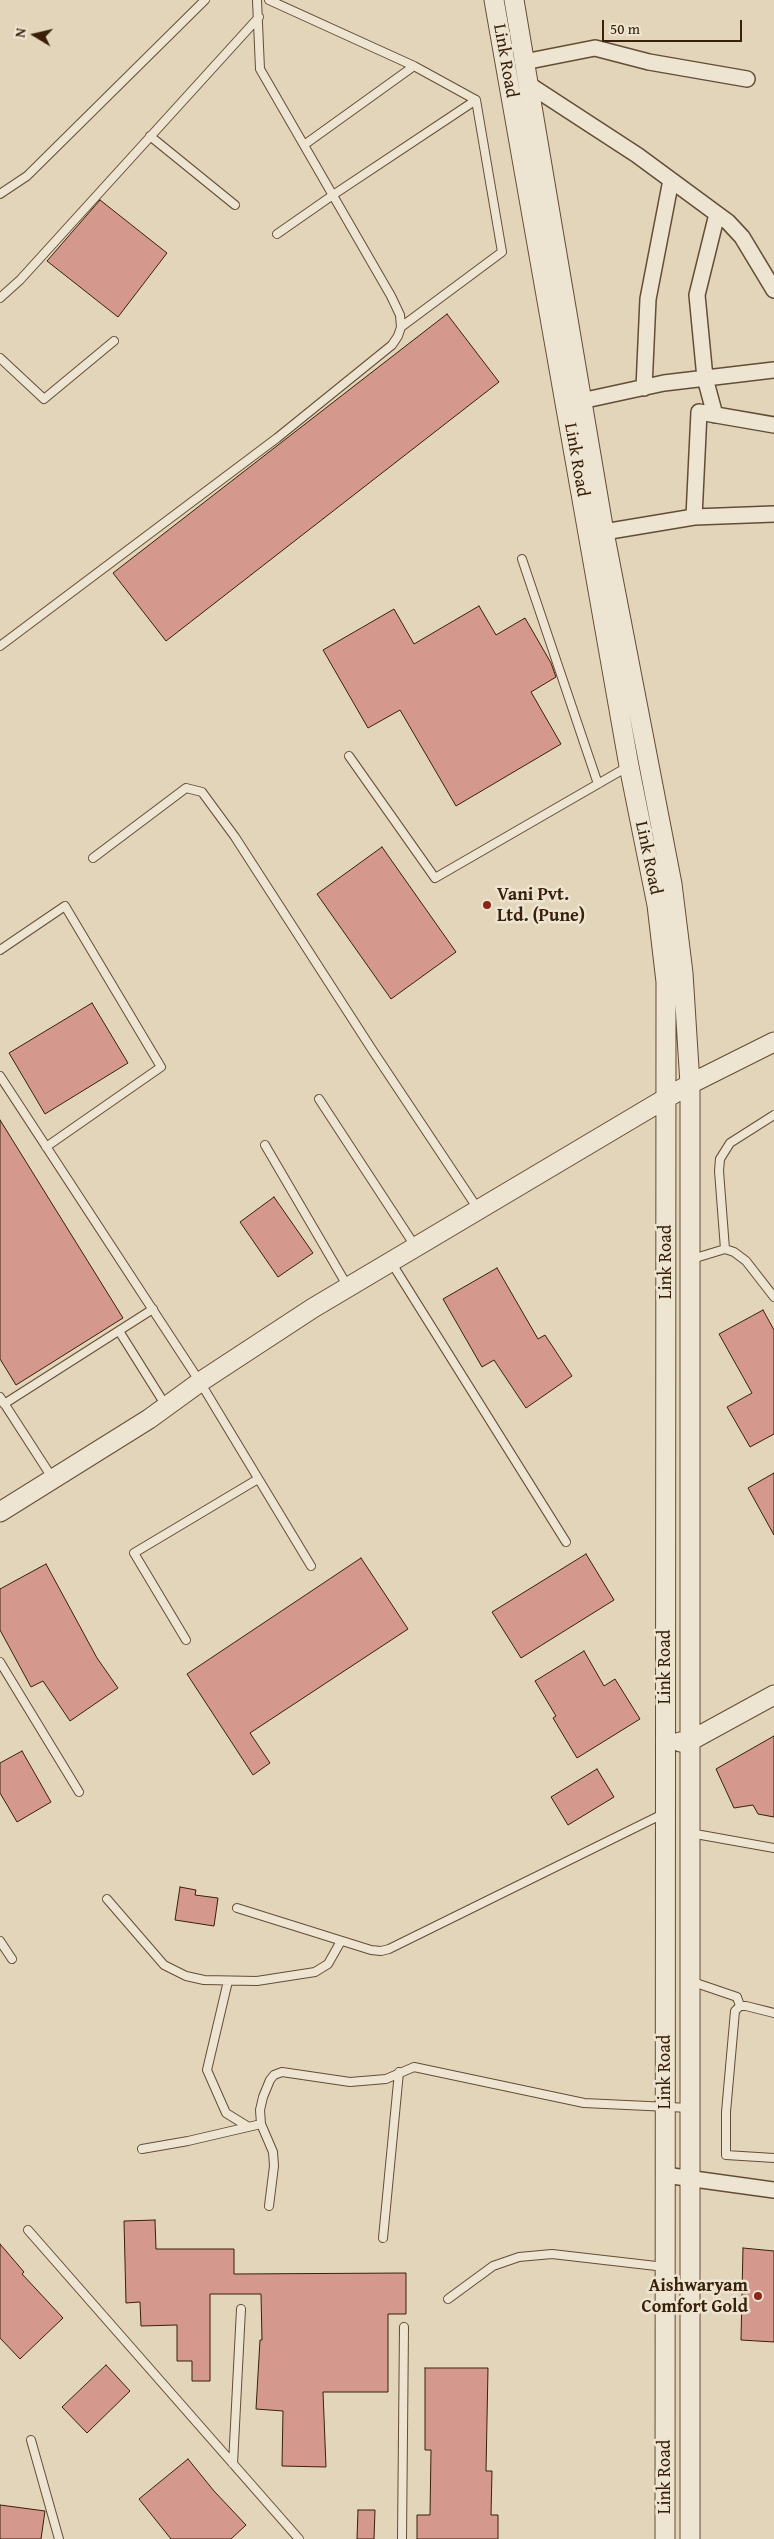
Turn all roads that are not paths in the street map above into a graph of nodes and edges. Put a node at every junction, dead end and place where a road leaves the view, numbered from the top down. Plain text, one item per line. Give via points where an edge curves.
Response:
1 (205, 0) edge
2 (256, 0) edge
3 (269, 0) edge
4 (494, 0) edge
5 (514, 0) edge
6 (258, 17) junction
7 (524, 62) junction
8 (414, 66) junction
9 (747, 80) dead end
10 (528, 84) junction
11 (476, 100) junction
12 (150, 136) junction
13 (304, 145) junction
14 (671, 180) junction
15 (0, 194) edge
16 (333, 195) junction
17 (235, 205) dead end
18 (717, 214) junction
19 (277, 234) dead end
20 (774, 290) edge
21 (0, 298) edge
22 (401, 326) junction
23 (114, 341) dead end
24 (0, 358) edge
25 (774, 370) edge
26 (705, 378) junction
27 (644, 388) junction
28 (582, 401) junction
29 (715, 415) junction
30 (774, 426) edge
31 (774, 514) edge
32 (694, 517) junction
33 (597, 536) junction
34 (522, 559) dead end
35 (0, 646) edge
36 (349, 756) dead end
37 (629, 766) junction
38 (598, 784) junction
39 (92, 858) dead end
40 (0, 950) edge
41 (774, 1042) edge
42 (0, 1076) edge
43 (690, 1084) junction
44 (320, 1099) dead end
45 (666, 1099) junction
46 (774, 1115) edge
47 (265, 1145) dead end
48 (46, 1147) junction
49 (478, 1209) junction
50 (416, 1247) junction
51 (725, 1248) junction
52 (691, 1259) junction
53 (390, 1262) junction
54 (348, 1287) junction
55 (774, 1297) edge
56 (153, 1309) junction
57 (119, 1331) junction
58 (200, 1382) junction
59 (2, 1401) edge
60 (166, 1407) junction
61 (53, 1479) junction
62 (258, 1479) junction
63 (0, 1512) edge
64 (566, 1542) dead end
65 (311, 1566) dead end
66 (186, 1640) dead end
67 (0, 1662) edge
68 (774, 1695) edge
69 (690, 1741) junction
70 (665, 1742) junction
71 (79, 1792) dead end
72 (665, 1813) junction
73 (690, 1833) junction
74 (774, 1848) edge
75 (107, 1899) dead end
76 (237, 1908) dead end
77 (0, 1941) edge
78 (341, 1941) junction
79 (12, 1959) dead end
80 (228, 1981) junction
81 (690, 1981) junction
82 (740, 2006) junction
83 (774, 2013) edge
84 (399, 2072) junction
85 (665, 2107) junction
86 (690, 2108) junction
87 (261, 2124) junction
88 (247, 2126) junction
89 (142, 2149) dead end
90 (774, 2158) edge
91 (665, 2175) junction
92 (690, 2179) junction
93 (774, 2190) edge
94 (269, 2206) dead end
95 (28, 2230) dead end
96 (383, 2238) dead end
97 (665, 2267) junction
98 (448, 2299) dead end
99 (241, 2309) dead end
100 (404, 2327) dead end
101 (31, 2440) dead end
102 (233, 2464) junction
103 (59, 2539) edge
104 (299, 2539) edge
105 (402, 2539) edge
106 (665, 2539) edge
107 (690, 2539) edge

1 - 15 lane via 27,176
2 - 6 lane
3 - 8 lane
4 - 33 street, Link Road
5 - 7 street, Link Road
6 - 12 lane
6 - 13 lane via 260,69
7 - 9 street via 595,48 649,62
7 - 10 street, Link Road
8 - 11 lane
8 - 13 lane
10 - 14 street
10 - 28 street, Link Road
11 - 16 lane
11 - 22 lane via 502,252
12 - 17 lane
12 - 21 lane
13 - 16 lane
14 - 18 street
14 - 27 street via 648,299
16 - 19 lane
16 - 22 lane via 391,296 400,315
18 - 20 street via 742,237
18 - 26 street via 697,295
22 - 35 lane via 392,345 277,438
23 - 24 lane via 44,399
25 - 26 street
26 - 27 street
26 - 29 street
27 - 28 street
28 - 33 street, Link Road
29 - 30 street
29 - 32 street via 699,412
31 - 32 street
32 - 33 street
33 - 37 street, Link Road
33 - 43 street, Link Road via 672,884 683,973
34 - 38 lane
36 - 38 lane via 435,878
37 - 38 lane
37 - 45 street, Link Road via 658,905 666,982
39 - 49 lane via 186,788 202,792 235,837
40 - 48 lane via 64,906 161,1067
41 - 43 street
42 - 48 lane
43 - 45 street
43 - 52 street, Link Road
44 - 50 lane
45 - 49 street
45 - 70 street, Link Road
46 - 51 lane via 730,1143 720,1159
47 - 54 lane
48 - 56 lane
49 - 50 street
50 - 53 street
51 - 52 lane
51 - 55 lane via 746,1260
52 - 69 street, Link Road
53 - 54 street
53 - 64 lane
54 - 58 street
56 - 57 lane
56 - 58 lane
57 - 59 lane
57 - 60 lane
58 - 60 street
58 - 62 lane
59 - 61 lane
60 - 61 street
61 - 63 street
62 - 65 lane
62 - 66 lane via 134,1553
67 - 71 lane
68 - 69 street
69 - 70 street
69 - 73 street, Link Road
70 - 72 street, Link Road
72 - 78 lane via 389,1949 371,1950
72 - 85 street, Link Road
73 - 74 lane
73 - 81 street, Link Road
75 - 80 lane via 164,1965 204,1980
76 - 78 lane
77 - 79 lane
78 - 80 lane via 328,1964 315,1972 258,1981
80 - 88 lane via 206,2070 226,2113
81 - 82 lane via 737,1997
81 - 86 street, Link Road
82 - 83 lane
82 - 90 lane via 734,2018 726,2112 726,2156
84 - 85 lane via 414,2067 584,2103
84 - 87 lane via 386,2078 350,2082 282,2072 274,2075 263,2096
84 - 96 lane
85 - 86 lane
85 - 91 street, Link Road
86 - 92 street, Link Road
87 - 88 lane
87 - 94 lane via 274,2159
88 - 89 lane
91 - 92 street
91 - 97 street, Link Road
92 - 93 street
92 - 107 street, Link Road
95 - 102 lane
97 - 98 lane via 552,2254 519,2257 493,2266
97 - 106 street, Link Road
99 - 102 lane
100 - 105 lane
101 - 103 lane
102 - 104 lane

